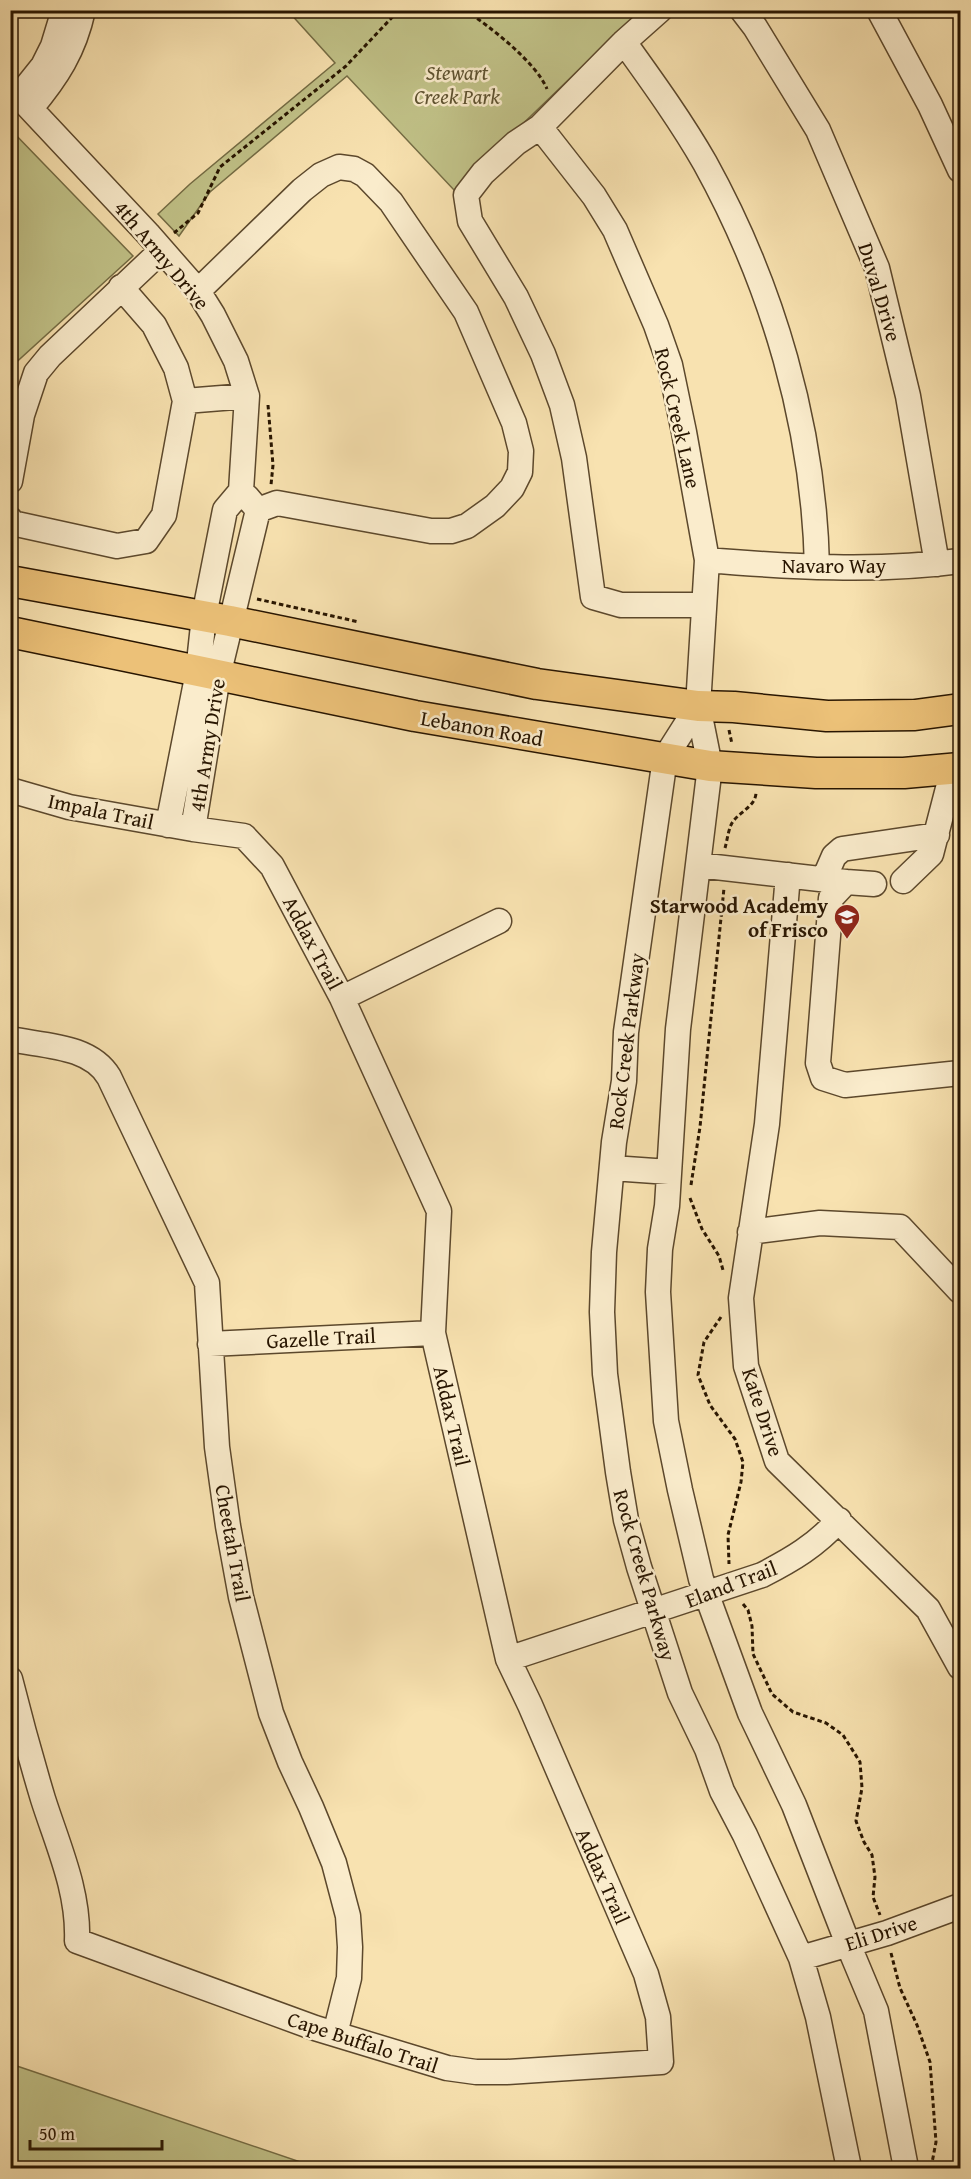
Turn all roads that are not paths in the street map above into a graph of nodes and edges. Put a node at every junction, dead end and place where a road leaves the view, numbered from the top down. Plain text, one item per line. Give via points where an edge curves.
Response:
1 (64, 10) edge
2 (83, 10) edge
3 (660, 10) edge
4 (742, 10) edge
5 (879, 10) edge
6 (624, 42) junction
7 (20, 97) edge
8 (548, 119) junction
9 (960, 170) edge
10 (167, 242) junction
11 (122, 287) junction
12 (198, 291) junction
13 (258, 400) junction
14 (185, 401) junction
15 (10, 481) edge
16 (241, 491) junction
17 (263, 508) junction
18 (10, 519) edge
19 (707, 561) junction
20 (949, 562) edge
21 (818, 567) junction
22 (10, 580) edge
23 (703, 605) junction
24 (217, 619) junction
25 (10, 632) edge
26 (208, 674) junction
27 (711, 706) junction
28 (960, 709) edge
29 (665, 758) junction
30 (723, 767) junction
31 (957, 768) edge
32 (10, 790) edge
33 (168, 825) junction
34 (193, 829) junction
35 (937, 836) junction
36 (698, 865) junction
37 (788, 875) junction
38 (835, 881) junction
39 (903, 881) dead end
40 (874, 884) dead end
41 (499, 921) dead end
42 (342, 998) junction
43 (10, 1039) edge
44 (960, 1073) edge
45 (612, 1168) junction
46 (669, 1172) junction
47 (750, 1232) junction
48 (960, 1291) edge
49 (433, 1333) junction
50 (210, 1344) junction
51 (839, 1520) junction
52 (707, 1594) junction
53 (653, 1611) junction
54 (508, 1659) junction
55 (960, 1667) edge
56 (10, 1679) edge
57 (960, 1906) edge
58 (848, 1944) junction
59 (801, 1958) junction
60 (335, 2034) junction
61 (661, 2062) joint
62 (849, 2169) edge
63 (906, 2169) edge

1 - 7 street via 43,66
2 - 7 street via 77,37 49,86
3 - 6 street
4 - 20 street, Duval Drive via 818,130 877,268
5 - 9 street via 916,76
6 - 8 street
6 - 21 street via 704,162 768,303 797,400 812,489
7 - 10 street, 4th Army Drive
8 - 19 street, Rock Creek Lane via 615,230 656,325 670,365
8 - 23 street via 483,173 466,195 470,221 516,297 562,405 574,458 593,597 621,605
10 - 11 street
10 - 12 street, 4th Army Drive
11 - 14 street via 154,325 176,368
11 - 15 street via 36,373 22,415
12 - 13 street, 4th Army Drive
12 - 17 street via 321,175 339,167 354,169 391,202 466,312 514,423 521,451 520,472 512,488 495,506 467,526 431,531 277,503
13 - 14 street
13 - 16 street, 4th Army Drive
14 - 18 street via 164,515 146,541 117,546 12,523
16 - 17 street
16 - 24 street, 4th Army Drive via 225,510
17 - 24 street, 4th Army Drive
19 - 21 street, Navaro Way
19 - 23 street, Rock Creek Lane
20 - 21 street, Navaro Way
22 - 24 main road
23 - 27 street, Rock Creek Lane
24 - 26 street, 4th Army Drive
24 - 27 main road via 537,684
25 - 26 main road, Lebanon Road
26 - 29 main road, Lebanon Road via 415,717
26 - 33 street, 4th Army Drive
26 - 34 street, 4th Army Drive
27 - 28 main road via 826,716 915,715
27 - 29 street, Rock Creek Parkway
27 - 30 street
29 - 30 main road, Lebanon Road
29 - 45 street, Rock Creek Parkway via 626,1032 624,1081
30 - 31 main road, Lebanon Road via 816,773 904,773
30 - 36 street
31 - 35 street
32 - 33 street, Impala Trail via 69,807
33 - 34 street, Impala Trail
34 - 42 street, Addax Trail via 244,836 272,866
35 - 38 street via 842,849 834,856
35 - 39 street via 931,854
36 - 37 street
36 - 46 street via 678,1029
37 - 38 street
37 - 47 street, Kate Drive via 767,1124
38 - 40 street
38 - 44 street via 818,1064 824,1078 845,1085
41 - 42 street
42 - 49 street, Addax Trail via 440,1211
43 - 50 street, Cheetah Trail via 73,1051 95,1060 109,1077 205,1277
45 - 46 street
45 - 53 street, Rock Creek Parkway via 604,1252 605,1374 626,1520
46 - 52 street via 658,1292 666,1421
47 - 48 street via 820,1223 900,1227
47 - 51 street, Kate Drive via 741,1298 746,1366 777,1461
49 - 50 street, Gazelle Trail
49 - 54 street, Addax Trail
50 - 60 street, Cheetah Trail via 224,1496 250,1636 279,1734 330,1854 345,1900 350,1931 349,1978
51 - 52 street, Eland Trail via 792,1560
51 - 55 street, Kate Drive via 928,1609
52 - 53 street, Eland Trail
52 - 58 street via 750,1713 794,1805
53 - 54 street, Eland Trail
53 - 59 street, Rock Creek Parkway via 680,1693
54 - 61 street, Addax Trail via 646,1974 658,2017
56 - 60 street, Cape Buffalo Trail via 72,1888 77,1941
57 - 58 street, Eli Drive via 889,1942
58 - 59 street, Eli Drive
58 - 63 street via 876,2011
59 - 62 street, Rock Creek Parkway via 818,2017
60 - 61 street, Cape Buffalo Trail via 432,2065 469,2072

